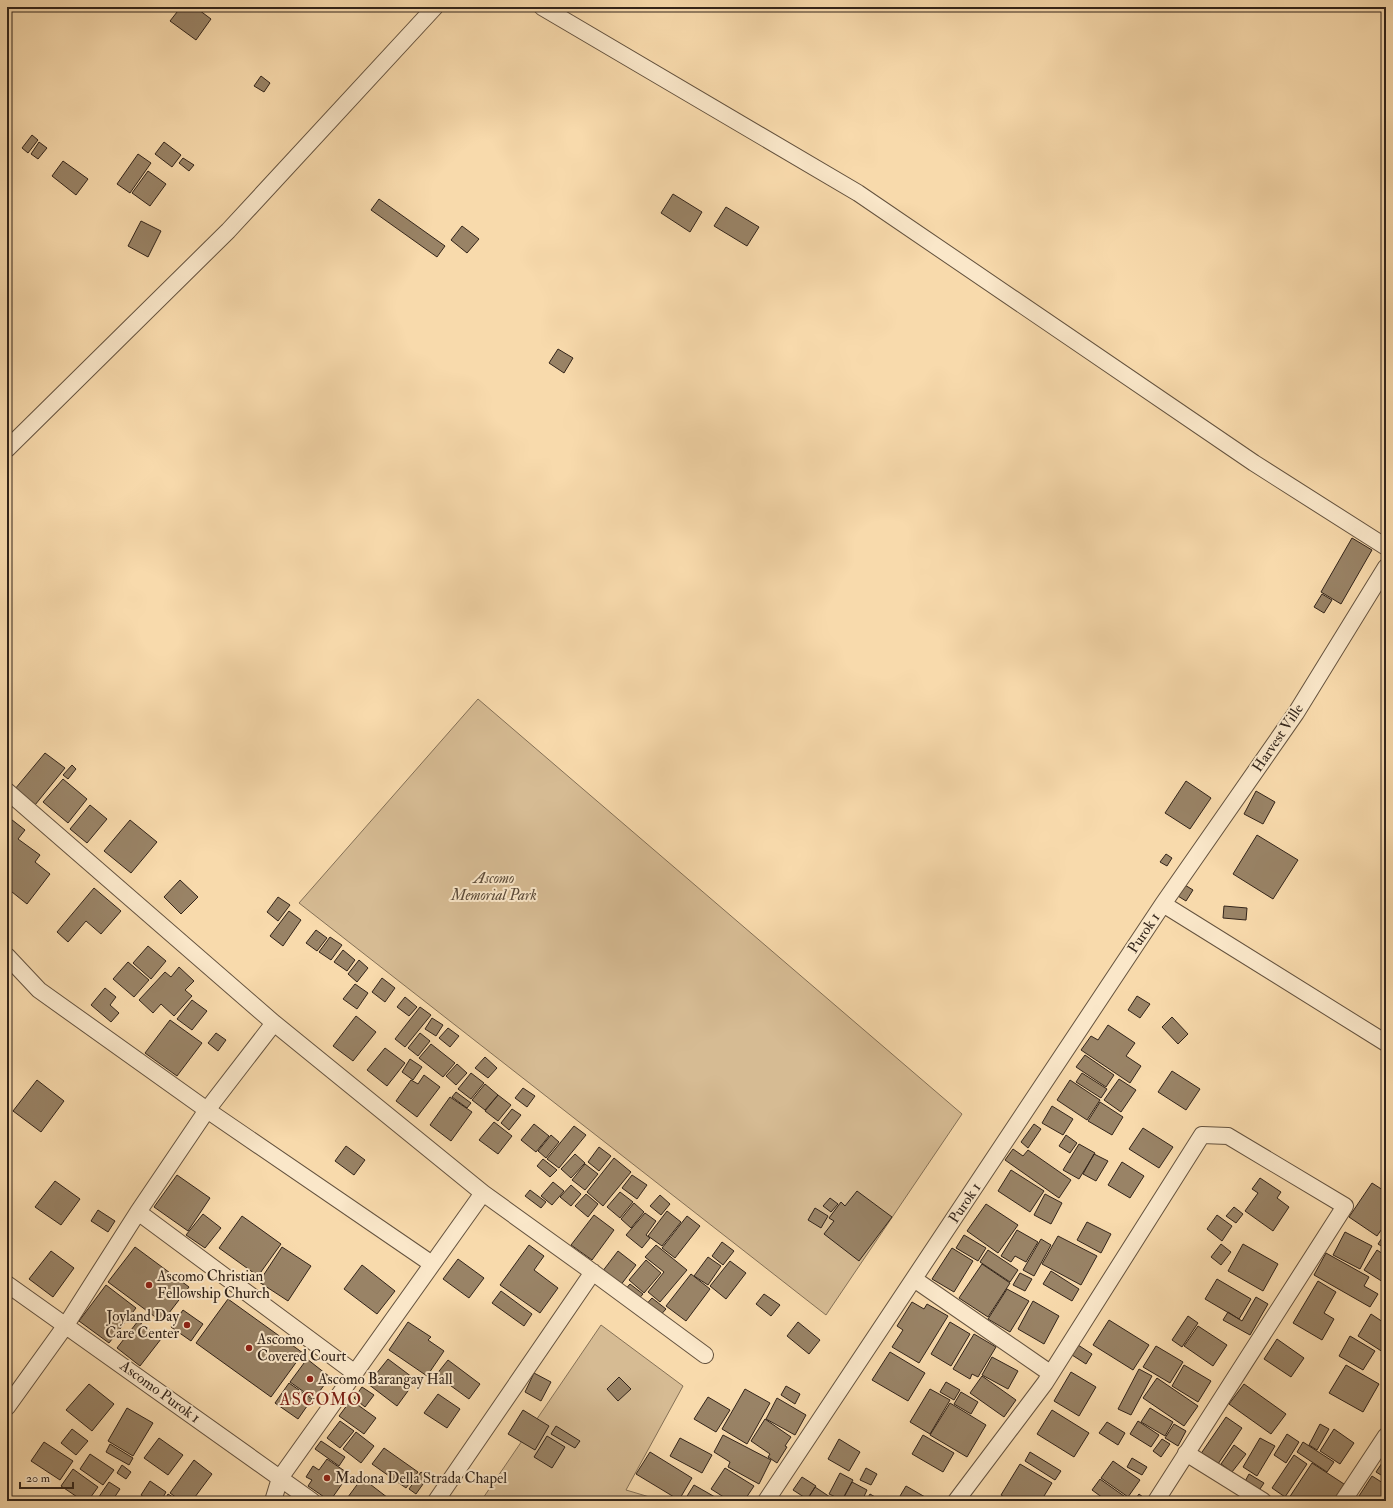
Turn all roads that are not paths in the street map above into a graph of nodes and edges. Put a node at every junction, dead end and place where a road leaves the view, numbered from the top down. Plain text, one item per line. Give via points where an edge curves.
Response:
1 (435, 7) edge
2 (542, 7) edge
3 (7, 449) edge
4 (1386, 547) edge
5 (1386, 567) edge
6 (7, 791) edge
7 (1163, 904) junction
8 (7, 956) edge
9 (274, 1023) junction
10 (1386, 1043) edge
11 (207, 1110) junction
12 (483, 1193) junction
13 (138, 1212) junction
14 (432, 1264) junction
15 (594, 1272) junction
16 (914, 1279) junction
17 (7, 1284) edge
18 (66, 1325) junction
19 (705, 1355) dead end
20 (355, 1373) junction
21 (1050, 1373) junction
22 (7, 1407) edge
23 (1386, 1436) edge
24 (1186, 1453) junction
25 (280, 1478) junction
26 (273, 1501) edge
27 (312, 1501) edge
28 (436, 1501) edge
29 (766, 1501) edge
30 (956, 1501) edge
31 (1156, 1501) edge
32 (1263, 1501) edge
33 (1343, 1501) edge

1 - 3 street via 228,231
2 - 4 street via 858,193 1254,463
5 - 7 street, Harvest Ville via 1296,713
6 - 9 street
7 - 10 street
7 - 16 street, Purok 1
8 - 11 street via 40,990
9 - 11 street
9 - 12 street
11 - 13 street
11 - 14 street
12 - 14 street
12 - 15 street
13 - 18 street
13 - 20 street
14 - 20 street
15 - 19 street
15 - 28 street
16 - 21 street
16 - 29 street, Purok 1
17 - 18 street, Ascomo Purok 1
18 - 22 street
18 - 25 street, Ascomo Purok 1
20 - 25 street
21 - 24 street via 1202,1135 1228,1136 1345,1206
21 - 30 street
23 - 33 street
24 - 31 street
24 - 32 street
25 - 26 street
25 - 27 street, Ascomo Purok 1

